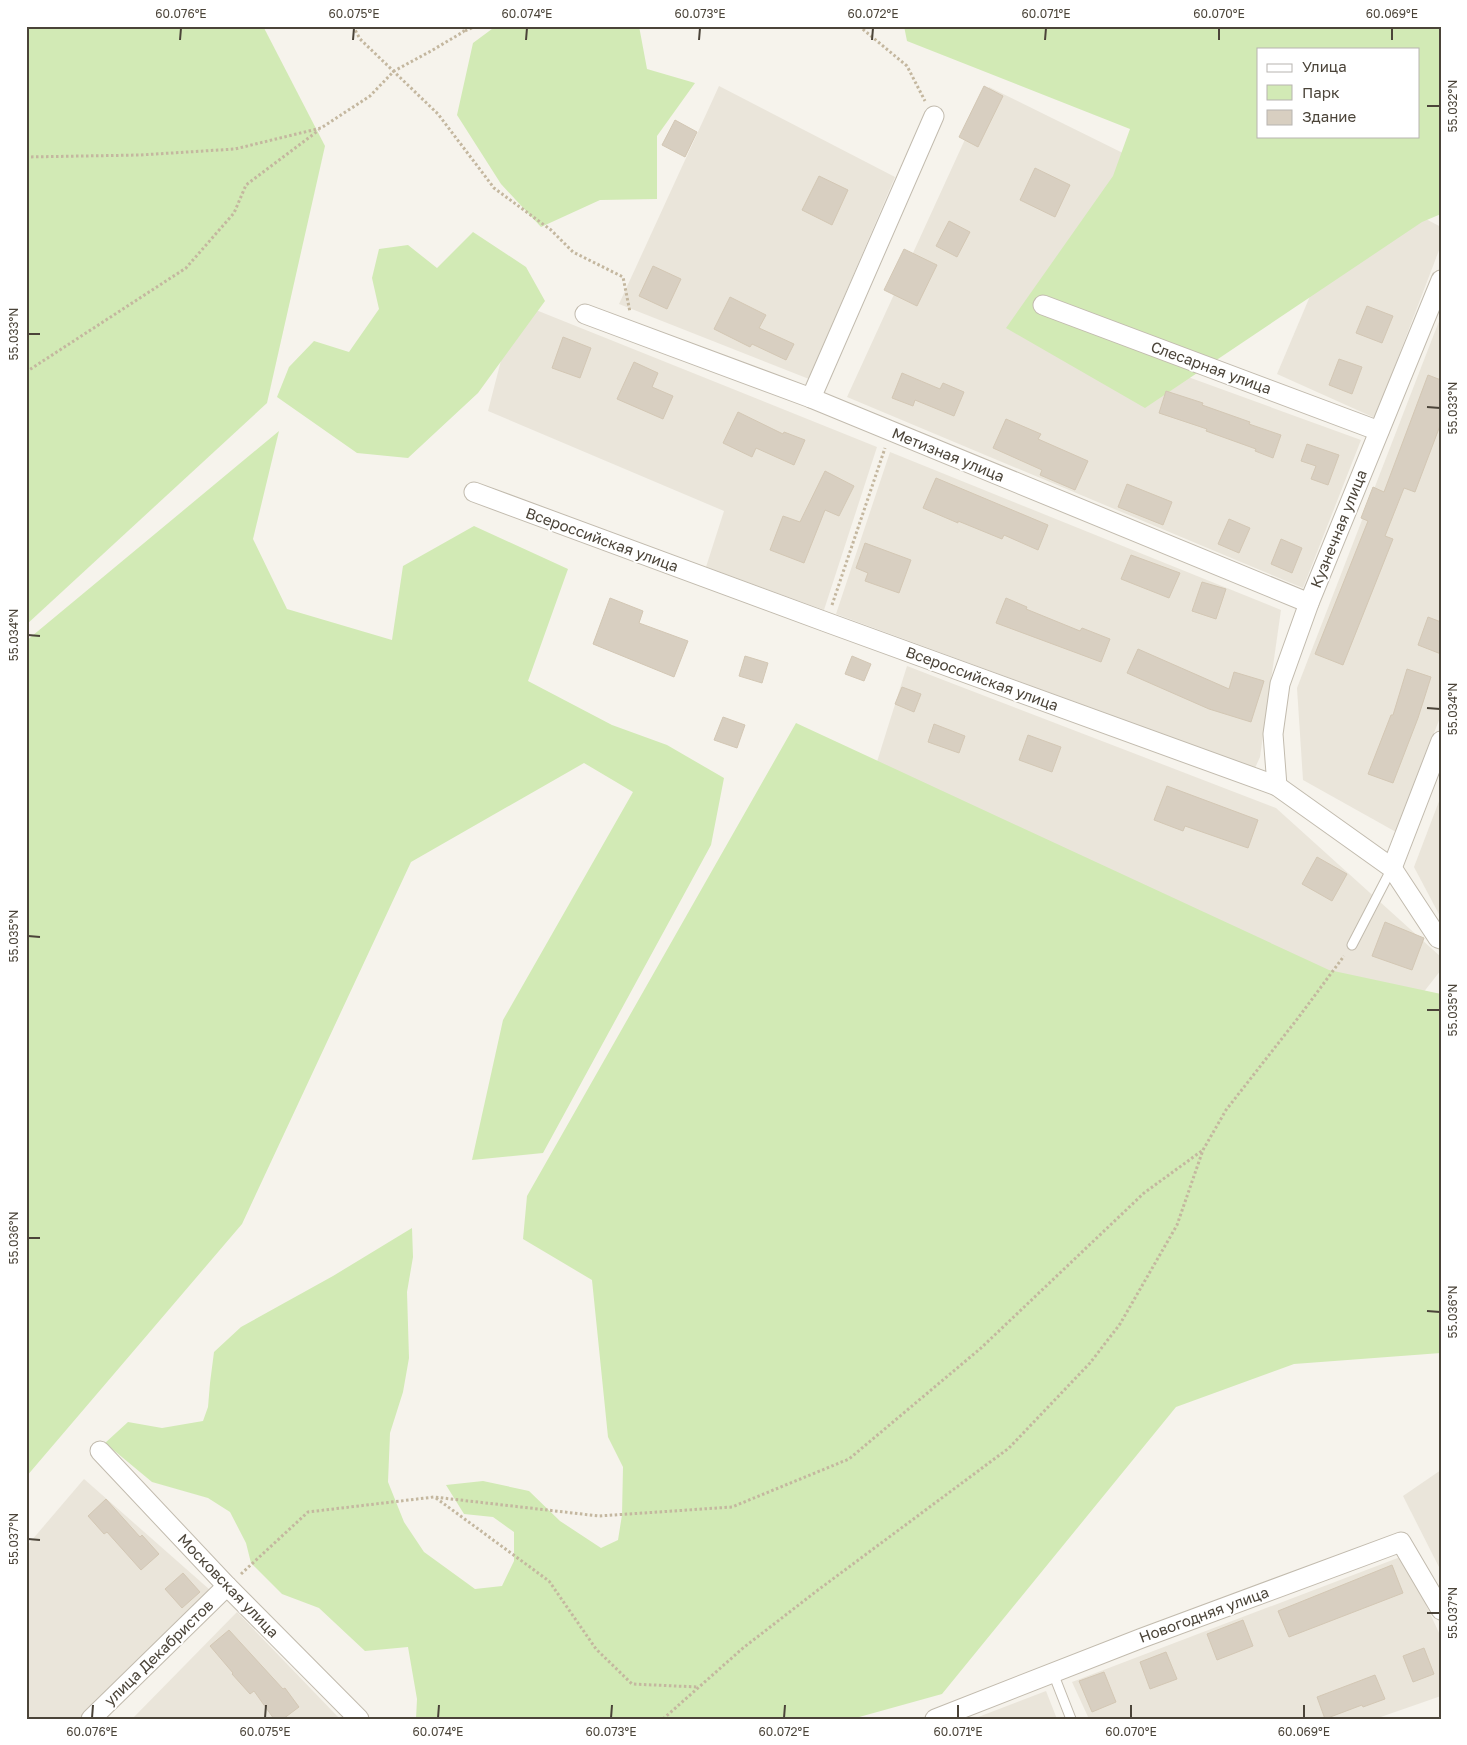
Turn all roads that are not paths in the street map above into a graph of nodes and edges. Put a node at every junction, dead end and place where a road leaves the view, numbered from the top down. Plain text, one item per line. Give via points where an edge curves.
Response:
1 (934, 116) road end
2 (1441, 280) edge
3 (1042, 305) dead end
4 (585, 314) dead end
5 (810, 398) junction
6 (1379, 431) junction
7 (474, 492) dead end
8 (1309, 603) junction
9 (1441, 741) edge
10 (1277, 786) junction
11 (1392, 868) junction
12 (1441, 939) edge
13 (1352, 945) road end
14 (100, 1451) dead end
15 (227, 1586) junction
16 (1441, 1610) edge
17 (1052, 1673) junction
18 (91, 1719) edge
19 (359, 1719) edge
20 (935, 1719) edge
21 (1071, 1719) edge

1 - 5 street
2 - 6 street, Кузнечная улица
3 - 6 street, Слесарная улица
4 - 5 street, Метизная улица
5 - 8 street, Метизная улица
6 - 8 street, Кузнечная улица
7 - 10 street, Всероссийская улица
8 - 10 street, Кузнечная улица via 1280,684 1273,734
9 - 11 street
10 - 11 street, Всероссийская улица
11 - 12 street, Всероссийская улица
11 - 13 lane
14 - 15 street, Московская улица
15 - 18 street, улица Декабристов
15 - 19 street, Московская улица
16 - 17 street, Новогодняя улица via 1401,1542
17 - 20 street, Новогодняя улица
17 - 21 lane

